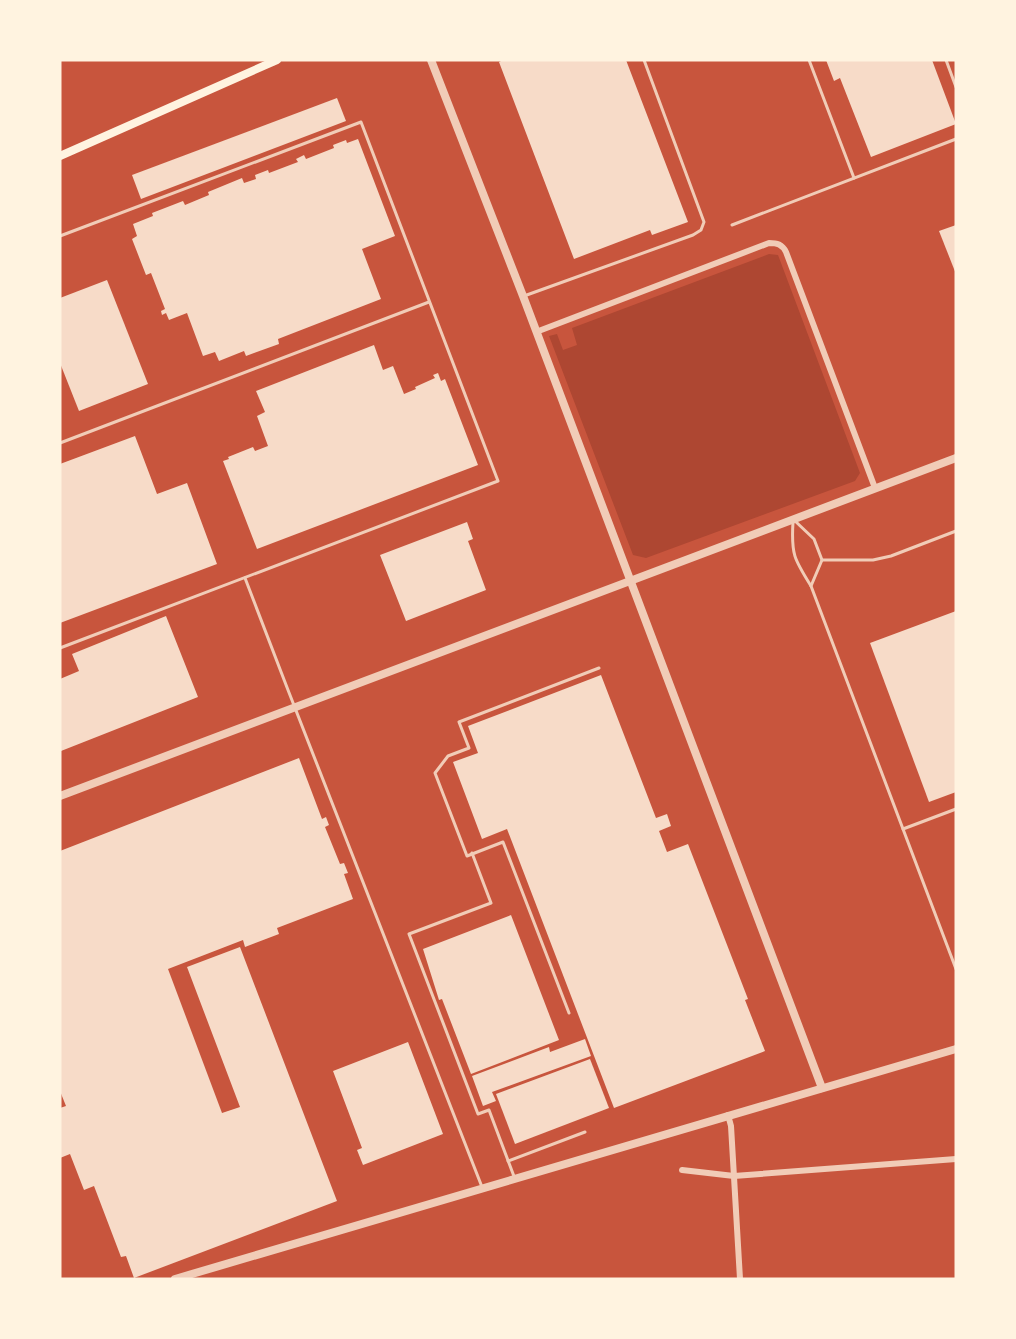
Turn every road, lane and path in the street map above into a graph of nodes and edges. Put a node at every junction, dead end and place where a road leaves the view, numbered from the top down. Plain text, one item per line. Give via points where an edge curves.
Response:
1 (276, 60) edge
2 (431, 60) edge
3 (644, 60) edge
4 (809, 60) edge
5 (946, 60) edge
6 (956, 87) edge
7 (956, 139) edge
8 (60, 156) edge
9 (854, 178) junction
10 (732, 225) dead end
11 (60, 236) edge
12 (523, 296) junction
13 (429, 302) junction
14 (536, 332) junction
15 (60, 443) edge
16 (956, 458) edge
17 (875, 488) junction
18 (793, 519) junction
19 (956, 531) edge
20 (822, 560) junction
21 (245, 578) junction
22 (631, 581) junction
23 (811, 586) junction
24 (60, 648) edge
25 (599, 668) dead end
26 (294, 706) junction
27 (60, 796) edge
28 (956, 809) edge
29 (903, 829) junction
30 (472, 854) junction
31 (956, 969) edge
32 (569, 1013) dead end
33 (956, 1049) edge
34 (822, 1088) junction
35 (728, 1115) junction
36 (585, 1132) dead end
37 (956, 1159) edge
38 (508, 1161) junction
39 (682, 1170) dead end
40 (734, 1176) junction
41 (515, 1179) junction
42 (483, 1188) junction
43 (175, 1279) edge
44 (740, 1279) edge

1 - 8 main road
2 - 12 street
3 - 12 lane via 704,222 701,230
4 - 9 lane
5 - 6 lane
7 - 9 lane
9 - 10 lane
11 - 13 lane via 361,122
12 - 14 street
13 - 15 lane
13 - 21 lane via 498,481
14 - 17 street via 769,243 783,246
14 - 22 street
16 - 17 street
17 - 18 street
18 - 20 lane via 814,539
18 - 22 street
18 - 23 lane via 792,549
19 - 20 lane via 873,560
20 - 23 lane
21 - 24 lane
21 - 26 lane
22 - 26 street
22 - 34 street
23 - 29 lane
25 - 30 lane via 459,722 469,748 448,756 435,774 467,856
26 - 27 street
26 - 42 lane
28 - 29 lane
29 - 31 lane
30 - 32 lane via 503,842
30 - 38 lane via 491,903 409,934 478,1114 489,1110
33 - 34 street
34 - 35 street
35 - 40 street
35 - 41 street
36 - 38 lane
37 - 40 street
38 - 41 lane
39 - 40 street
40 - 44 street
41 - 42 street
42 - 43 street

